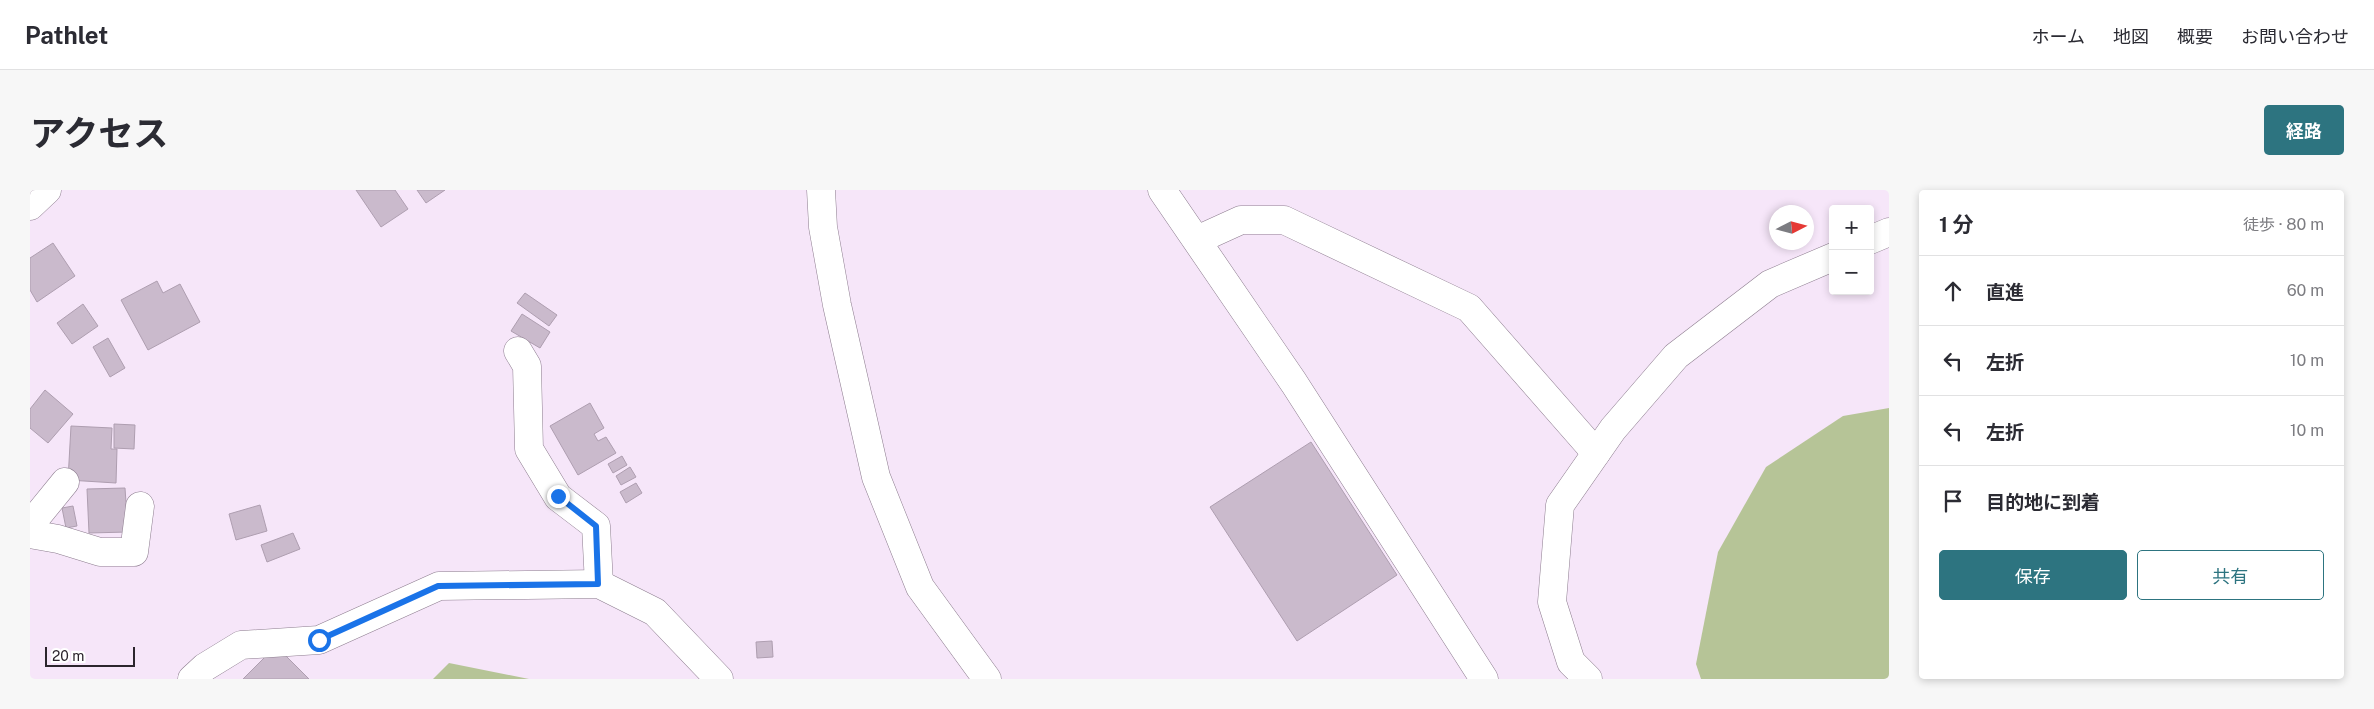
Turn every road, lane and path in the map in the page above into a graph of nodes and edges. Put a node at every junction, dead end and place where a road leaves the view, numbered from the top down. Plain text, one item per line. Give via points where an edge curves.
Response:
1 (47, 190) edge
2 (821, 190) edge
3 (1162, 190) edge
4 (30, 206) edge
5 (1889, 232) edge
6 (1874, 238) edge
7 (1197, 240) junction
8 (1829, 259) edge
9 (518, 351) dead end
10 (1596, 453) junction
11 (65, 482) dead end
12 (140, 506) dead end
13 (30, 525) edge
14 (30, 534) edge
15 (598, 584) junction
16 (192, 679) edge
17 (718, 679) edge
18 (987, 679) edge
19 (1484, 679) edge
20 (1588, 679) edge

1 - 4 street
2 - 18 street via 837,305 876,477 920,587
3 - 7 street
5 - 6 street
7 - 10 street via 1241,220 1284,220 1469,308
7 - 19 street via 1294,382
8 - 10 street via 1770,284 1676,356
9 - 15 street via 527,366 530,449 558,496 596,526
10 - 20 street via 1560,505 1552,602 1572,662
11 - 13 street
12 - 14 street via 134,552 100,552
15 - 16 street via 438,586 319,640 241,645 205,666
15 - 17 street via 655,612

